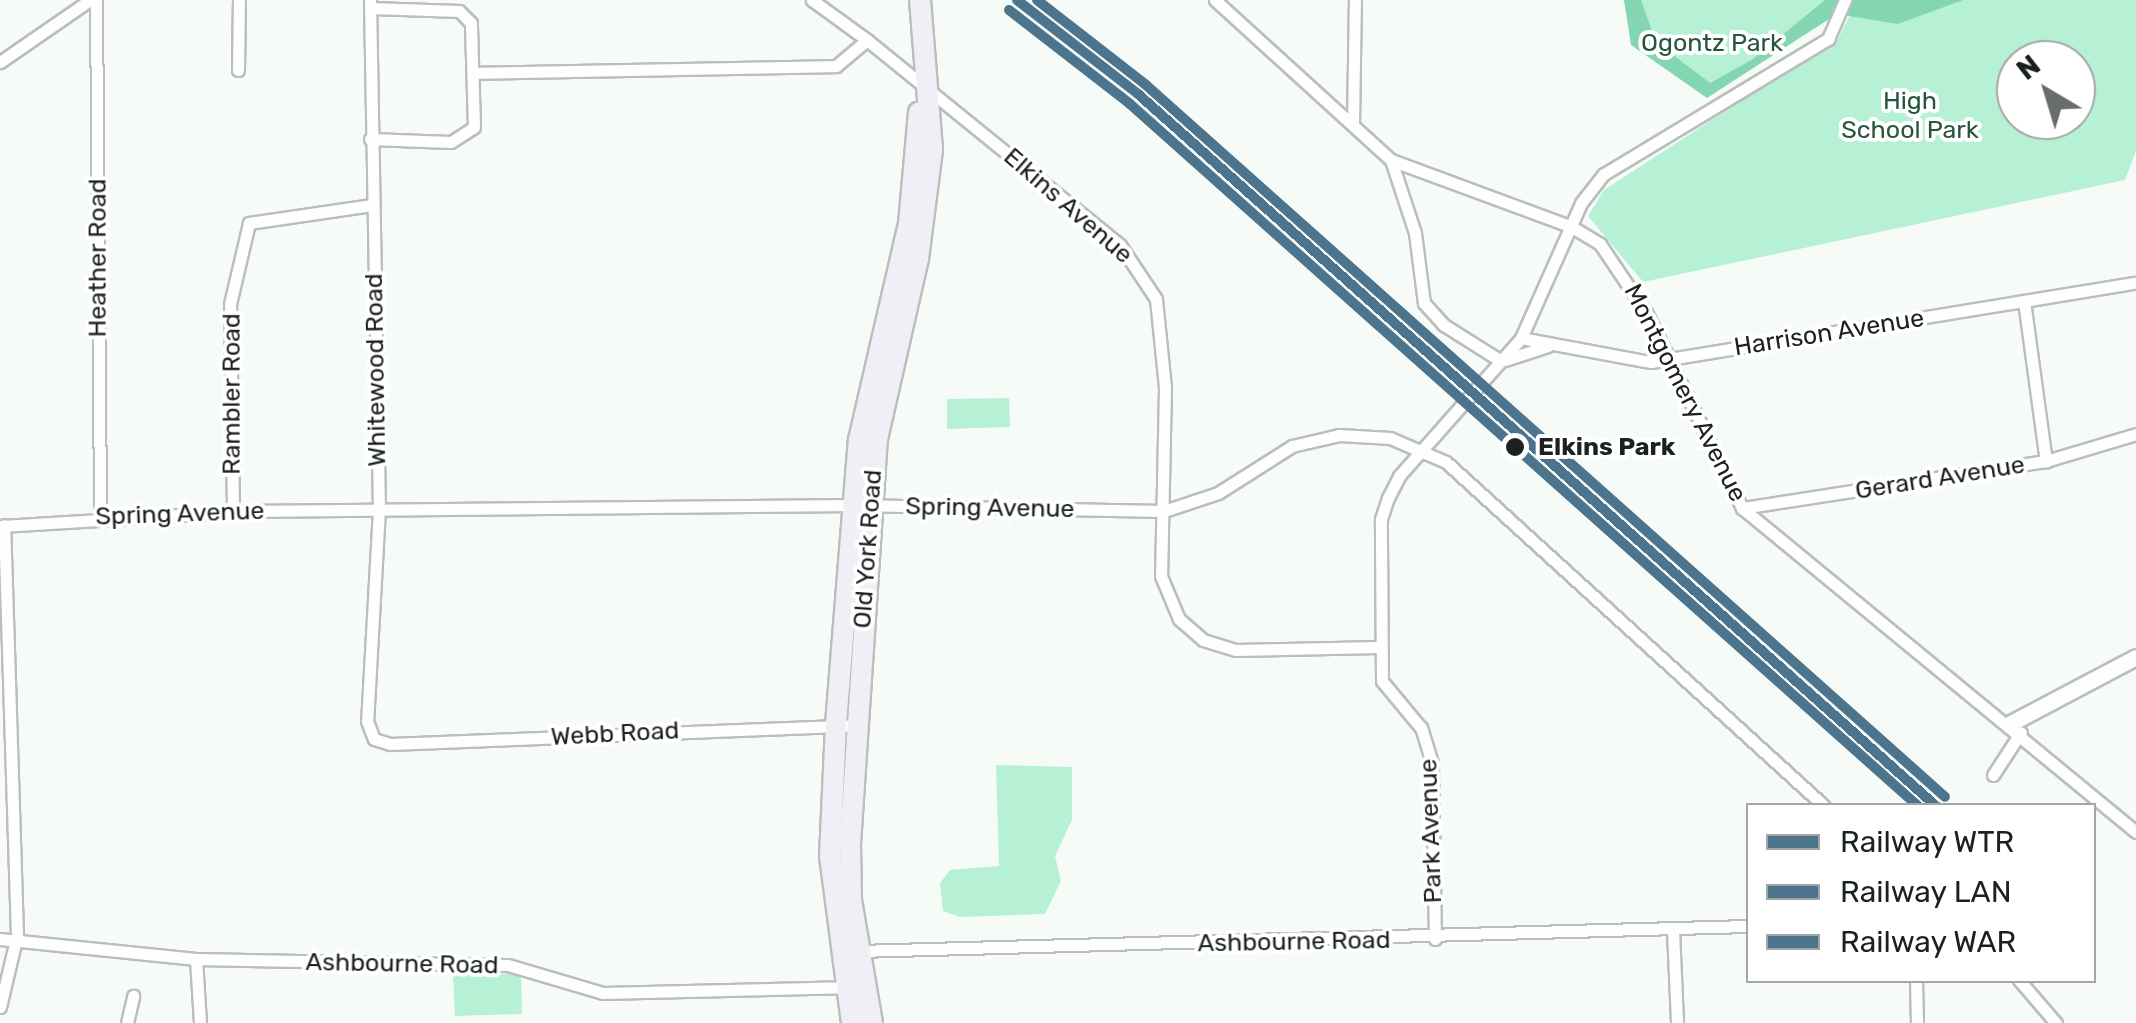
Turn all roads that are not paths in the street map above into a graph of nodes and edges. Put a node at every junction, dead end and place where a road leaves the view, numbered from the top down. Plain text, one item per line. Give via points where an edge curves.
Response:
1 (93, 0) edge
2 (239, 0) edge
3 (812, 0) edge
4 (920, 0) edge
5 (1215, 0) edge
6 (1355, 0) edge
7 (1844, 0) edge
8 (371, 4) edge
9 (867, 40) junction
10 (0, 62) edge
11 (238, 70) dead end
12 (473, 72) junction
13 (922, 80) junction
14 (1352, 124) junction
15 (370, 139) junction
16 (1391, 160) junction
17 (372, 205) junction
18 (1572, 227) junction
19 (2136, 284) edge
20 (2024, 302) junction
21 (1521, 338) junction
22 (1548, 346) junction
23 (1668, 359) junction
24 (1500, 362) junction
25 (2136, 434) edge
26 (1423, 446) junction
27 (2046, 461) junction
28 (861, 506) junction
29 (1742, 508) junction
30 (379, 509) junction
31 (233, 511) junction
32 (1164, 511) junction
33 (100, 515) junction
34 (2, 526) edge
35 (1379, 647) junction
36 (2136, 657) edge
37 (836, 724) junction
38 (858, 725) junction
39 (2016, 727) junction
40 (374, 739) joint
41 (1993, 775) dead end
42 (1821, 803) edge
43 (2136, 832) edge
44 (1746, 926) edge
45 (1673, 930) junction
46 (17, 936) junction
47 (0, 939) edge
48 (1435, 939) junction
49 (848, 952) junction
50 (196, 959) junction
51 (1916, 983) edge
52 (2022, 983) edge
53 (852, 987) junction
54 (133, 996) dead end
55 (0, 1007) edge
56 (127, 1023) edge
57 (200, 1023) edge
58 (852, 1023) edge
59 (872, 1023) edge
60 (1677, 1023) edge
61 (1918, 1023) edge
62 (2056, 1023) edge

1 - 10 street
1 - 33 street, Heather Road
2 - 11 street
3 - 9 street, Elkins Avenue
4 - 13 highway, Old York Road
5 - 14 street
6 - 14 street
7 - 18 street, Park Avenue via 1834,31 1604,174
8 - 12 street via 459,10 471,23
8 - 15 street, Whitewood Road
9 - 12 street via 836,66
9 - 13 street, Elkins Avenue
12 - 15 street via 474,127 452,142
13 - 28 highway, Old York Road via 932,149 928,204
13 - 32 street, Elkins Avenue via 1120,244 1139,268 1156,299 1164,343
14 - 16 street
15 - 17 street, Whitewood Road
16 - 18 street, Montgomery Avenue
16 - 24 street via 1415,233 1424,303 1444,325
17 - 30 street, Whitewood Road
17 - 31 street, Rambler Road via 249,223 230,304
18 - 21 street, Park Avenue
18 - 23 street, Montgomery Avenue via 1600,244 1622,272
19 - 20 street, Harrison Avenue
20 - 23 street, Harrison Avenue
20 - 27 street
21 - 22 street, Harrison Avenue
21 - 24 street, Park Avenue
22 - 23 street, Harrison Avenue
22 - 24 street
23 - 29 street, Montgomery Avenue
24 - 26 street, Park Avenue
25 - 27 street, Gerard Avenue
26 - 32 street, Spring Avenue via 1362,434 1314,439 1218,493
26 - 35 street, Park Avenue via 1399,476 1381,518
26 - 42 street
27 - 29 street, Gerard Avenue
28 - 30 street, Spring Avenue
28 - 32 street, Spring Avenue
28 - 37 highway, Old York Road
28 - 38 highway, Old York Road
29 - 39 street, Montgomery Avenue
30 - 31 street, Spring Avenue
30 - 40 street, Whitewood Road via 368,721
31 - 33 street, Spring Avenue
32 - 35 street, Elkins Avenue via 1164,592 1179,619 1203,640 1236,650
33 - 34 street, Spring Avenue
34 - 46 street
35 - 48 street, Park Avenue via 1382,681 1420,728 1432,763
36 - 39 street
37 - 38 street, Webb Road
37 - 40 street, Webb Road via 390,744
37 - 49 highway, Old York Road via 830,857
38 - 49 highway, Old York Road
39 - 41 street
39 - 43 street, Montgomery Avenue
44 - 45 street, Ashbourne Road
45 - 48 street, Ashbourne Road
45 - 60 street
46 - 47 street, Ashbourne Road
46 - 50 street, Ashbourne Road
46 - 55 street
48 - 49 street, Ashbourne Road
49 - 53 highway, Old York Road
50 - 53 street, Ashbourne Road via 508,964 603,993
50 - 57 street
51 - 61 street
52 - 62 street
53 - 58 highway, Old York Road
53 - 59 highway, Old York Road
54 - 56 street

